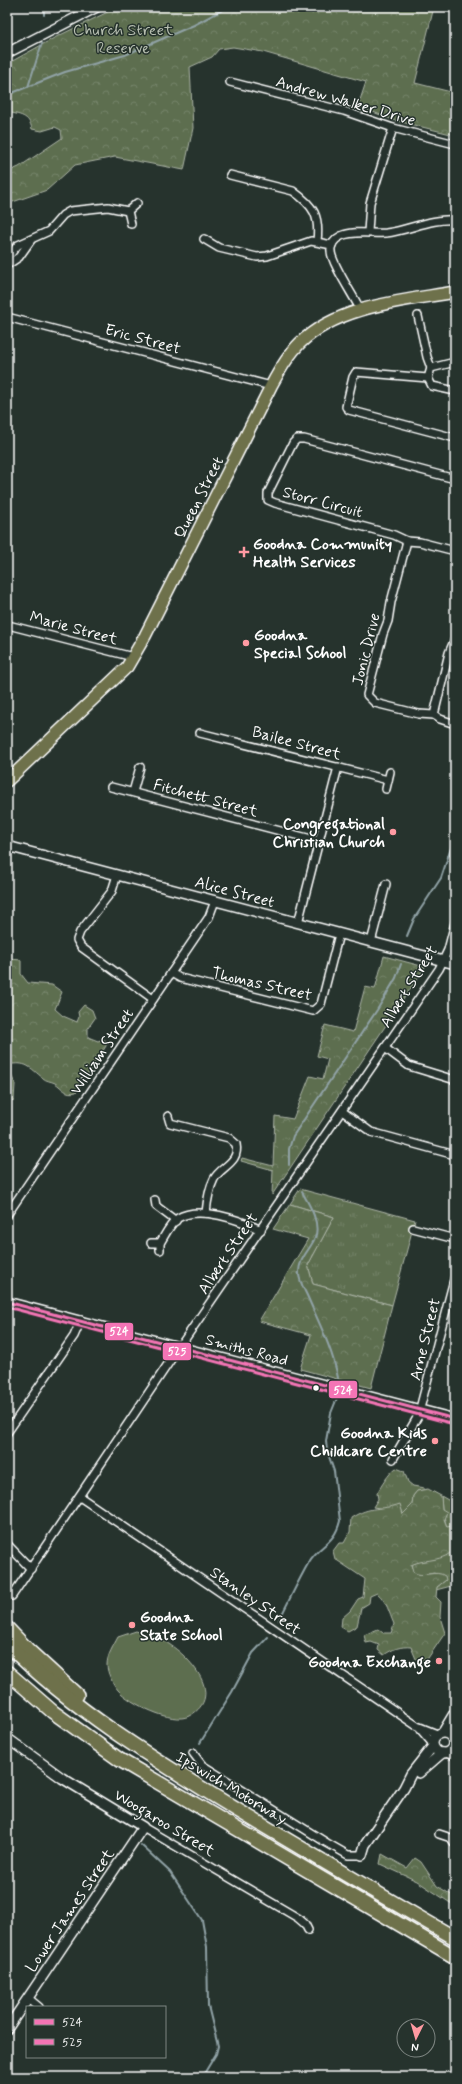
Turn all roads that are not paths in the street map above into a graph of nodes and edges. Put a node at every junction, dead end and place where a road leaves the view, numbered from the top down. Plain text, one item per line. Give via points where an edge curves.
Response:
1 (97, 7) edge
2 (7, 53) edge
3 (230, 82) dead end
4 (392, 128) junction
5 (455, 144) edge
6 (230, 175) dead end
7 (137, 203) dead end
8 (128, 211) junction
9 (455, 220) edge
10 (131, 224) dead end
11 (368, 232) junction
12 (204, 238) dead end
13 (31, 240) junction
14 (317, 241) junction
15 (332, 245) junction
16 (7, 258) edge
17 (7, 265) edge
18 (455, 292) edge
19 (361, 311) junction
20 (418, 316) dead end
21 (7, 317) edge
22 (455, 362) edge
23 (431, 368) junction
24 (428, 378) junction
25 (271, 386) junction
26 (455, 391) edge
27 (455, 438) edge
28 (455, 479) edge
29 (407, 541) junction
30 (455, 551) edge
31 (8, 625) dead end
32 (455, 640) edge
33 (133, 657) junction
34 (434, 715) junction
35 (455, 724) edge
36 (200, 733) dead end
37 (140, 767) dead end
38 (338, 767) junction
39 (390, 772) dead end
40 (388, 780) junction
41 (7, 781) edge
42 (111, 787) dead end
43 (386, 789) dead end
44 (133, 792) junction
45 (319, 841) junction
46 (7, 846) edge
47 (117, 875) junction
48 (386, 884) dead end
49 (215, 901) junction
50 (298, 923) junction
51 (455, 923) edge
52 (339, 934) junction
53 (371, 942) junction
54 (444, 961) junction
55 (455, 964) edge
56 (171, 973) junction
57 (153, 999) junction
58 (385, 1048) junction
59 (455, 1080) edge
60 (342, 1111) junction
61 (167, 1123) dead end
62 (455, 1155) edge
63 (154, 1205) dead end
64 (206, 1213) junction
65 (7, 1215) edge
66 (176, 1220) junction
67 (413, 1228) dead end
68 (261, 1230) junction
69 (455, 1239) edge
70 (151, 1243) dead end
71 (455, 1276) edge
72 (7, 1302) edge
73 (81, 1320) junction
74 (180, 1346) junction
75 (420, 1410) junction
76 (455, 1419) edge
77 (7, 1433) edge
78 (393, 1459) dead end
79 (80, 1496) junction
80 (7, 1544) edge
81 (30, 1569) junction
82 (12, 1596) dead end
83 (7, 1628) edge
84 (7, 1644) edge
85 (7, 1672) edge
86 (455, 1712) edge
87 (417, 1726) junction
88 (440, 1733) junction
89 (7, 1738) edge
90 (454, 1738) edge
91 (432, 1745) junction
92 (193, 1753) dead end
93 (444, 1753) junction
94 (455, 1756) edge
95 (157, 1761) junction
96 (404, 1788) junction
97 (143, 1827) junction
98 (439, 1834) dead end
99 (455, 1844) edge
100 (362, 1855) joint
101 (308, 1930) dead end
102 (455, 1938) edge
103 (455, 1957) edge
104 (28, 1998) junction
105 (39, 2006) edge
106 (7, 2029) edge

1 - 2 street
3 - 4 street, Andrew Walker Drive via 344,111
4 - 5 street, Andrew Walker Drive
4 - 11 street via 370,204
6 - 14 street via 293,191 302,197 315,212 319,225
7 - 8 street
8 - 10 street
8 - 13 street via 108,207 70,211 49,231
9 - 11 street via 425,222 386,233
11 - 15 street via 342,236
12 - 14 street via 219,248 263,258 307,242
13 - 16 street via 18,245
13 - 17 street via 19,257
14 - 15 street
15 - 19 street via 332,258
18 - 19 main road, Queen Street
19 - 25 main road, Queen Street via 328,323 308,336 290,355
20 - 23 street via 426,357
21 - 25 street, Eric Street
22 - 23 street
23 - 24 street
24 - 26 street via 432,386
24 - 27 street via 356,372 346,407 349,410
25 - 33 main road, Queen Street
28 - 29 street, Storr Circuit via 304,439 297,439 293,443 268,493 268,500 394,535
29 - 30 street, Storr Circuit
29 - 34 street, Jonic Drive via 367,695 375,703 419,714
31 - 33 street, Marie Street
32 - 34 street via 448,653
33 - 41 main road, Queen Street via 119,674
34 - 35 street, Jonic Drive
36 - 38 street, Bailee Street
37 - 44 street, Fitchett Street
38 - 40 street, Bailee Street
38 - 45 street
39 - 40 street
40 - 43 street
42 - 44 street, Fitchett Street
44 - 45 street, Fitchett Street
45 - 50 street
46 - 47 street, Alice Street
47 - 49 street, Alice Street
47 - 57 street via 112,891 80,932 78,940 81,947
48 - 53 street
49 - 50 street, Alice Street
49 - 56 street, William Street via 209,917
50 - 52 street, Alice Street
51 - 54 street, Albert Street
52 - 53 street, Alice Street
52 - 56 street, Thomas Street via 321,1004 312,1011 226,990
53 - 54 street, Alice Street
54 - 55 street, Alice Street
54 - 58 street, Albert Street
56 - 57 street, William Street
57 - 65 street, William Street
58 - 59 street via 409,1066
58 - 60 street, Albert Street
60 - 62 street via 371,1132
60 - 68 street, Albert Street
61 - 64 street via 230,1138 236,1144 232,1163 214,1179
63 - 66 street
64 - 66 street via 193,1213
64 - 68 street
66 - 70 street via 160,1246
67 - 69 street
68 - 74 street, Albert Street
71 - 75 street, Arne Street
72 - 73 street, Smiths Road
73 - 74 street, Smiths Road
73 - 77 street via 74,1336
74 - 75 street, Smiths Road
74 - 79 street, Albert Street
75 - 76 street, Smiths Road
75 - 78 street, Arne Street via 415,1425
79 - 81 street, Albert Street
79 - 87 street, Stanley Street
80 - 81 street
81 - 82 street, Albert Street
83 - 95 highway via 83,1700 146,1746
84 - 95 highway, Ipswich Motorway via 70,1701
85 - 103 highway, Ipswich Motorway via 52,1712 108,1753
86 - 88 street
87 - 88 street, Stanley Street
87 - 91 street, Stanley Street
88 - 90 street
88 - 91 street
89 - 97 street, Woogaroo Street via 62,1778
90 - 93 street via 452,1749
91 - 93 street via 436,1751
91 - 96 street
92 - 100 street via 202,1765 327,1843 348,1855
93 - 94 street
93 - 96 street
95 - 102 highway, Ipswich Motorway
96 - 100 street via 365,1845
97 - 101 street, Woogaroo Street via 298,1918
97 - 104 street, Lower James Street
98 - 99 street via 451,1838
104 - 105 street
104 - 106 street, Lower James Street

